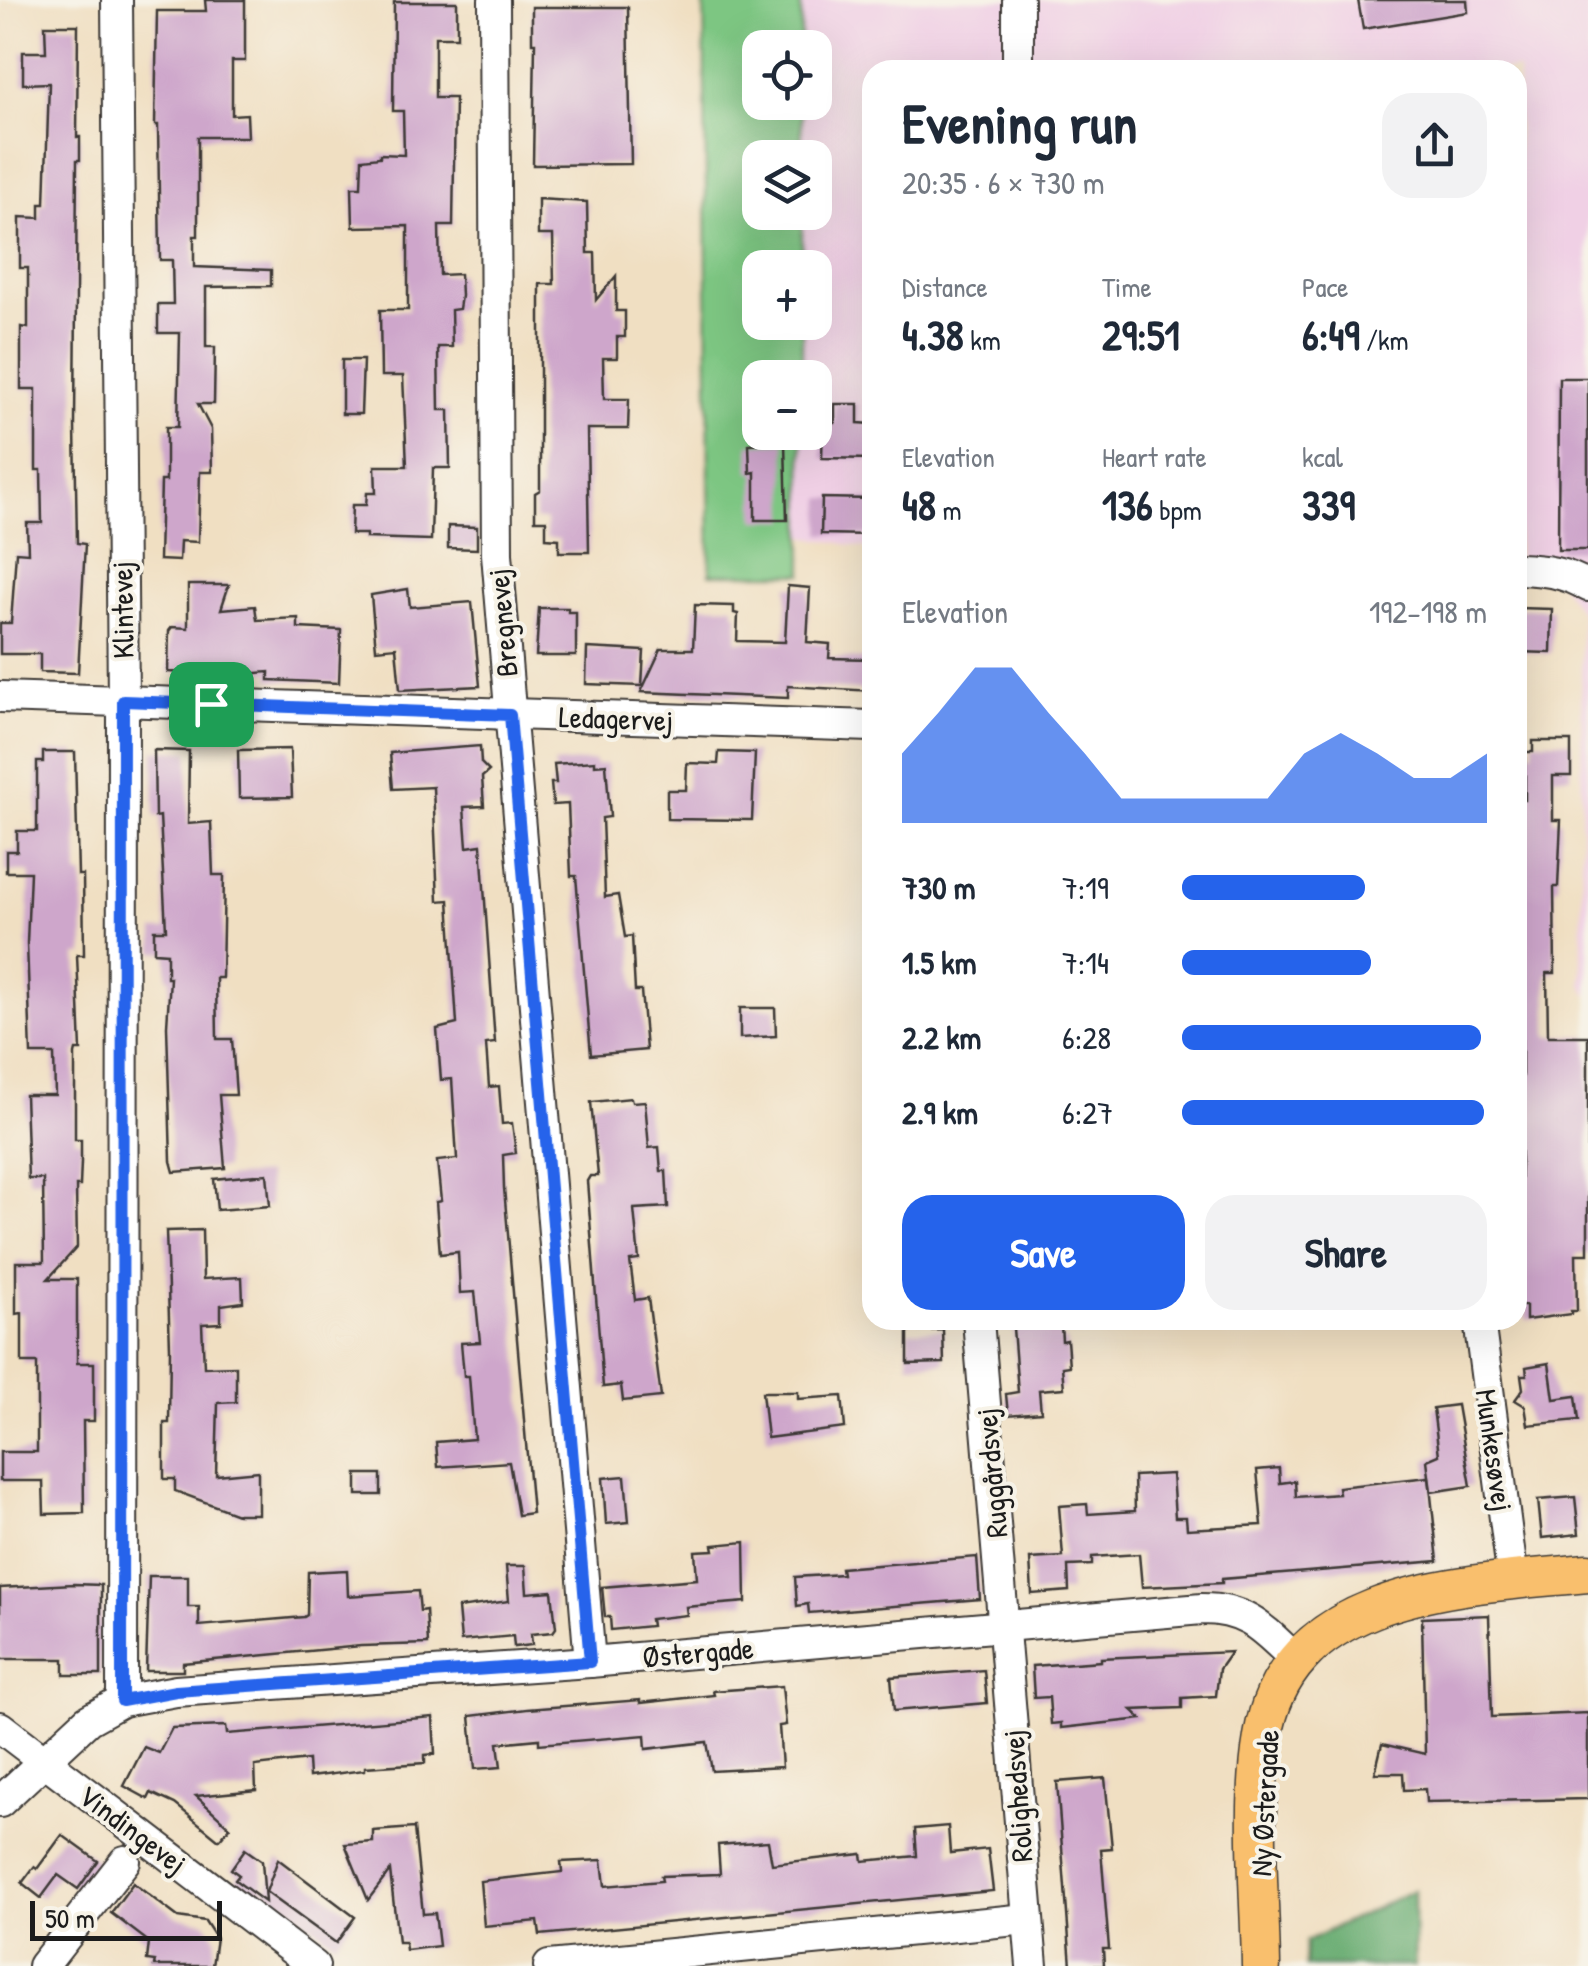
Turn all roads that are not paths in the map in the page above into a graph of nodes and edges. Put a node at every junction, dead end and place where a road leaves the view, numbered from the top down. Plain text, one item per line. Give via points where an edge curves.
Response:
1 (117, 0) edge
2 (494, 0) edge
3 (1018, 0) edge
4 (1018, 60) edge
5 (1527, 569) edge
6 (1588, 586) edge
7 (0, 697) edge
8 (123, 701) junction
9 (510, 715) junction
10 (862, 726) edge
11 (979, 1330) edge
12 (1481, 1330) edge
13 (1588, 1574) edge
14 (1512, 1580) junction
15 (1004, 1626) junction
16 (1295, 1660) junction
17 (590, 1662) junction
18 (122, 1701) junction
19 (0, 1727) edge
20 (45, 1762) junction
21 (0, 1802) edge
22 (125, 1861) dead end
23 (1027, 1919) junction
24 (43, 1966) edge
25 (314, 1966) edge
26 (549, 1966) edge
27 (1032, 1966) edge
28 (1261, 1966) edge

1 - 8 street, Klintevej
2 - 9 street, Bregnevej via 496,554
3 - 4 street
5 - 6 street via 1571,576
7 - 8 street, Ledagervej
8 - 9 street, Ledagervej
8 - 18 street, Klintevej
9 - 10 street, Ledagervej
9 - 17 street, Bregnevej
11 - 15 street, Ruggårdsvej
12 - 14 street, Munkesøvej
13 - 14 main road, Ny Østergade
14 - 16 main road, Ny Østergade via 1372,1606
15 - 16 street, Østergade via 1234,1611
15 - 17 street, Østergade
15 - 23 street, Rolighedsvej
16 - 28 main road, Ny Østergade via 1274,1696 1263,1736
17 - 18 street, Østergade via 176,1691
18 - 20 street, Østergade via 88,1720
19 - 20 street, Vindingevej
20 - 21 street, Østergade
20 - 25 street, Vindingevej
22 - 24 street
23 - 26 street
23 - 27 street, Rolighedsvej

